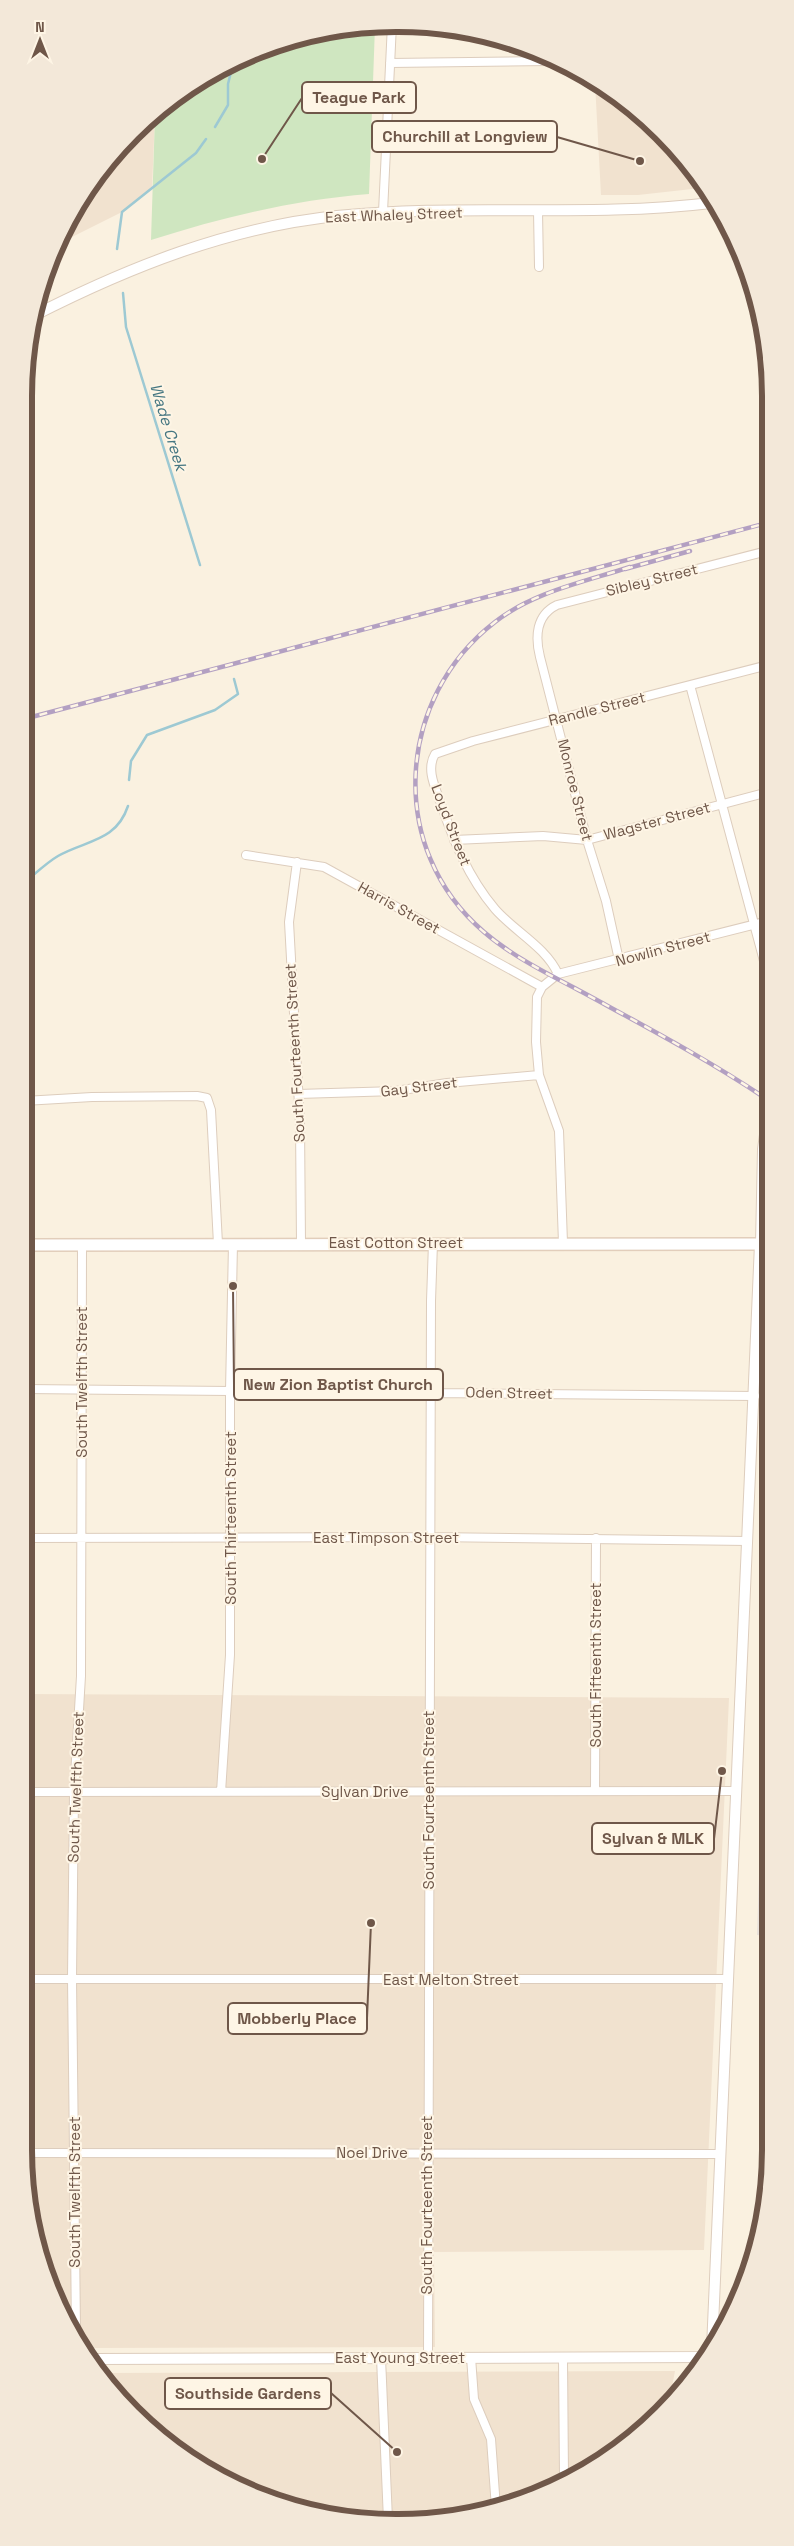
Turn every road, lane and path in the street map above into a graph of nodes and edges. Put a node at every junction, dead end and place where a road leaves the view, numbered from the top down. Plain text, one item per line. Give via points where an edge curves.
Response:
1 (392, 32) edge
2 (538, 61) edge
3 (390, 63) junction
4 (706, 204) edge
5 (383, 212) junction
6 (538, 212) junction
7 (538, 267) dead end
8 (43, 312) edge
9 (762, 552) edge
10 (541, 619) joint
11 (762, 667) edge
12 (690, 685) junction
13 (557, 719) junction
14 (432, 761) joint
15 (762, 794) edge
16 (722, 804) junction
17 (454, 840) junction
18 (587, 840) junction
19 (246, 855) dead end
20 (297, 862) junction
21 (762, 922) edge
22 (756, 924) junction
23 (762, 950) edge
24 (619, 960) junction
25 (558, 974) junction
26 (542, 987) junction
27 (539, 1075) junction
28 (298, 1094) junction
29 (32, 1101) edge
30 (433, 1243) junction
31 (563, 1243) junction
32 (218, 1244) junction
33 (234, 1244) junction
34 (301, 1244) junction
35 (762, 1244) edge
36 (32, 1245) edge
37 (82, 1245) junction
38 (762, 1278) edge
39 (32, 1389) edge
40 (83, 1389) junction
41 (230, 1391) junction
42 (430, 1392) junction
43 (755, 1396) junction
44 (430, 1537) junction
45 (32, 1538) edge
46 (82, 1538) junction
47 (596, 1538) junction
48 (232, 1539) junction
49 (748, 1541) junction
50 (595, 1791) junction
51 (735, 1791) junction
52 (32, 1792) edge
53 (74, 1792) junction
54 (221, 1792) junction
55 (428, 1792) junction
56 (72, 1978) junction
57 (32, 1979) edge
58 (729, 1979) junction
59 (430, 1980) junction
60 (32, 2153) edge
61 (74, 2153) junction
62 (427, 2153) junction
63 (720, 2154) junction
64 (76, 2321) edge
65 (713, 2332) edge
66 (696, 2357) edge
67 (381, 2358) junction
68 (428, 2358) junction
69 (471, 2358) junction
70 (563, 2358) junction
71 (99, 2359) edge
72 (564, 2473) edge
73 (495, 2500) edge
74 (388, 2513) edge

1 - 3 street
2 - 3 street
3 - 5 street
4 - 6 street, East Whaley Street via 642,210
5 - 6 street, East Whaley Street
5 - 8 street, East Whaley Street via 282,224 211,242 127,272
6 - 7 street
9 - 10 street, Sibley Street via 564,603 553,607
10 - 13 street, Monroe Street via 537,644
11 - 12 street, Randle Street
12 - 13 street, Randle Street
12 - 16 street
13 - 14 street, Randle Street via 443,750 435,754
13 - 18 street, Monroe Street
14 - 17 street, Loyd Street via 432,776
15 - 16 street, Wagster Street
16 - 18 street, Wagster Street
16 - 22 street
17 - 18 street, Wagster Street via 534,836
17 - 25 street, Loyd Street via 479,888 501,915 549,960
18 - 24 street, Monroe Street via 606,901
19 - 20 street, Harris Street
20 - 26 street, Harris Street via 324,867
20 - 28 street, South Fourteenth Street via 289,922
21 - 22 street, Nowlin Street
22 - 23 street
22 - 24 street, Nowlin Street
24 - 25 street, Nowlin Street
25 - 26 street
26 - 27 street via 536,1009
27 - 28 street, Gay Street via 396,1091
27 - 31 street via 559,1131
28 - 34 street, South Fourteenth Street
29 - 32 street via 92,1097 207,1098 211,1110
30 - 31 main road, East Cotton Street
30 - 34 main road, East Cotton Street
30 - 42 street, South Fourteenth Street
31 - 35 main road, East Cotton Street
32 - 33 main road, East Cotton Street
32 - 37 main road, East Cotton Street
33 - 34 main road, East Cotton Street
33 - 41 street, South Thirteenth Street
36 - 37 main road, East Cotton Street
37 - 40 street, South Twelfth Street
38 - 43 street
39 - 40 street, Oden Street
40 - 41 street, Oden Street
40 - 46 street, South Twelfth Street
41 - 42 street, Oden Street
41 - 48 street, South Thirteenth Street
42 - 43 street, Oden Street
42 - 44 street, South Fourteenth Street
43 - 49 street
44 - 47 street, East Timpson Street
44 - 48 street, East Timpson Street
44 - 55 street, South Fourteenth Street
45 - 46 street, East Timpson Street
46 - 48 street, East Timpson Street
46 - 53 street, South Twelfth Street via 81,1676
47 - 49 street, East Timpson Street
47 - 50 street, South Fifteenth Street
48 - 54 street, South Thirteenth Street via 230,1668
49 - 51 street
50 - 51 street, Sylvan Drive
50 - 55 street, Sylvan Drive
51 - 58 street
52 - 53 street, Sylvan Drive
53 - 54 street, Sylvan Drive
53 - 56 street, South Twelfth Street
54 - 55 street, Sylvan Drive
55 - 59 street, South Fourteenth Street
56 - 57 street, East Melton Street
56 - 59 street, East Melton Street
56 - 61 street, South Twelfth Street
58 - 59 street, East Melton Street
58 - 63 street
59 - 62 street, South Fourteenth Street
60 - 61 street, Noel Drive
61 - 62 street, Noel Drive
61 - 64 street, South Twelfth Street
62 - 63 street, Noel Drive
62 - 68 street, South Fourteenth Street
63 - 65 street
66 - 70 street, East Young Street
67 - 68 street, East Young Street
67 - 71 street, East Young Street
67 - 74 street
68 - 69 street, East Young Street
69 - 70 street, East Young Street
69 - 73 street via 474,2399 491,2439
70 - 72 street

